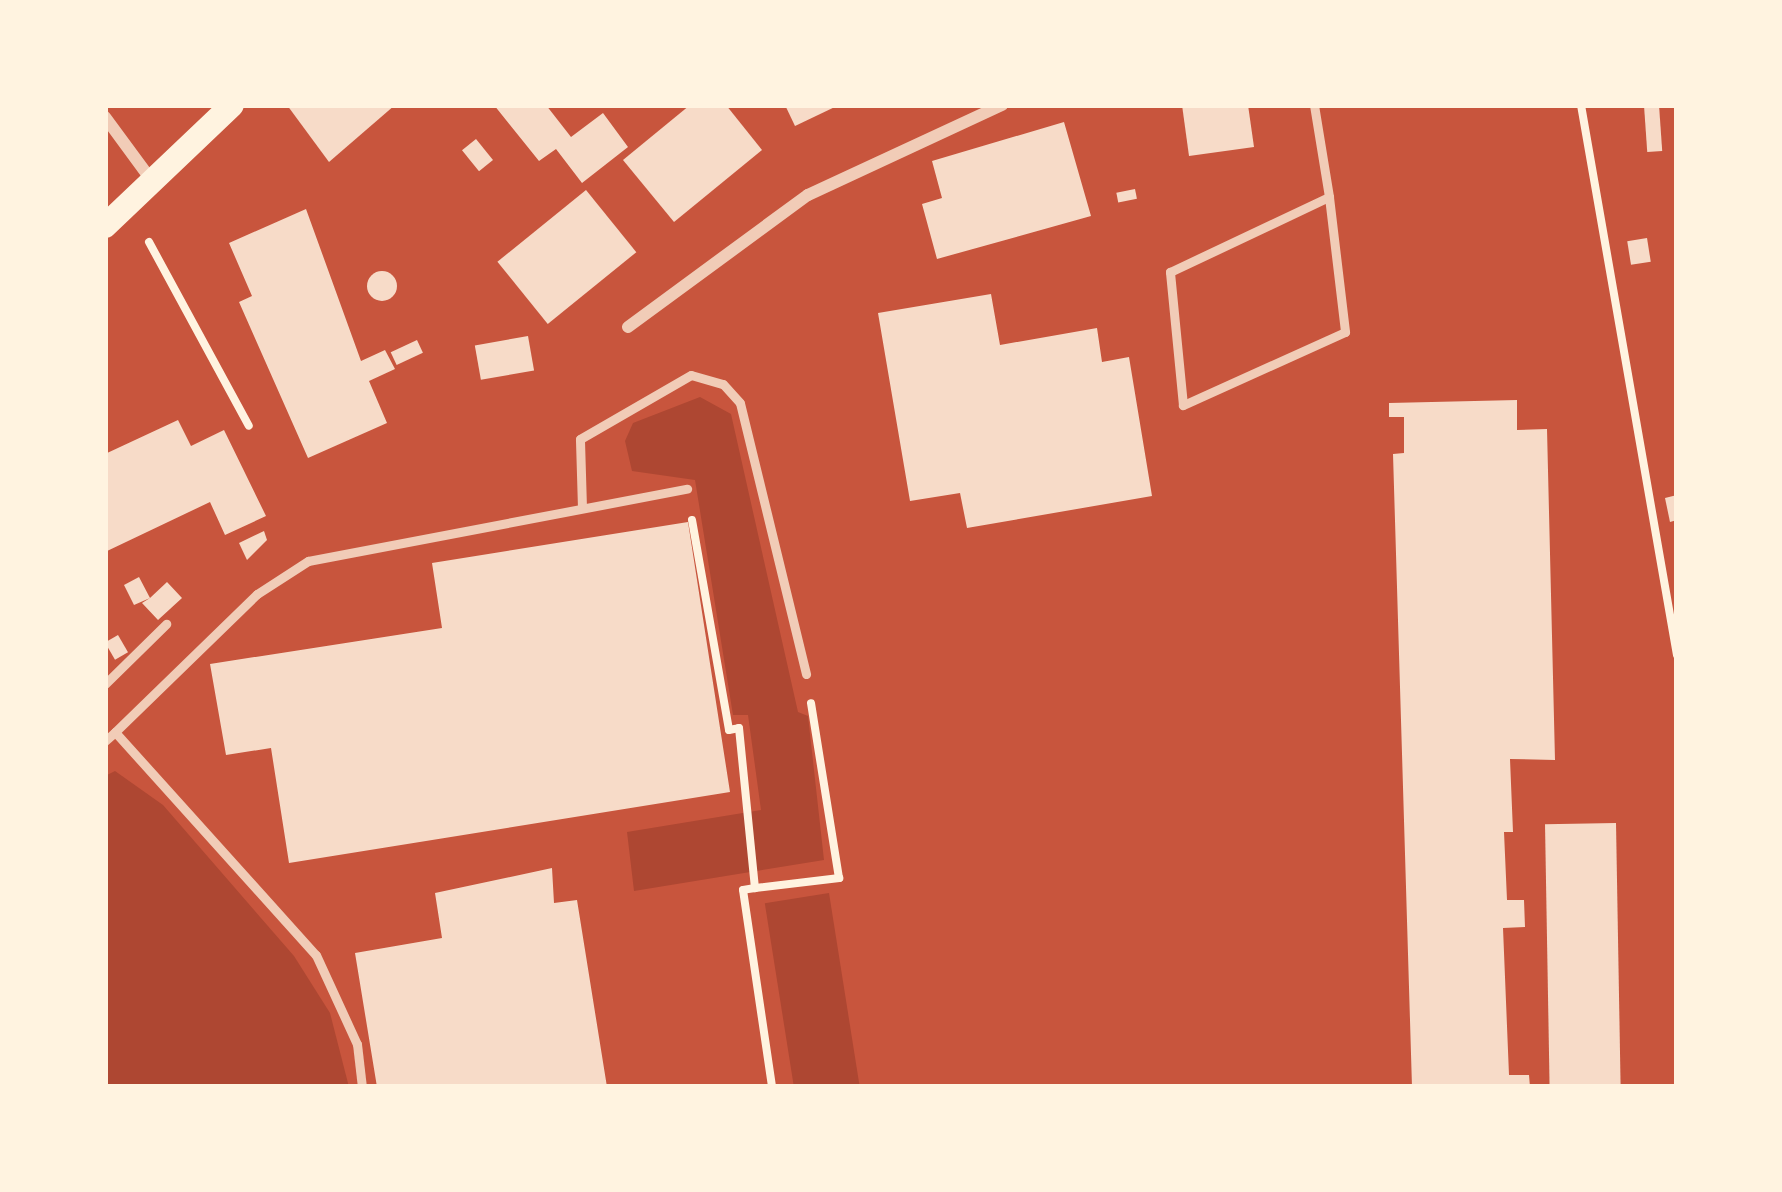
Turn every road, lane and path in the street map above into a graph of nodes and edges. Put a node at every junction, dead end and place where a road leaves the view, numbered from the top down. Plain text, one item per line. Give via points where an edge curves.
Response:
1 (232, 105) edge
2 (1002, 105) edge
3 (1313, 105) edge
4 (1581, 105) edge
5 (105, 117) edge
6 (152, 181) junction
7 (1329, 197) junction
8 (128, 204) junction
9 (105, 226) edge
10 (628, 327) dead end
11 (249, 426) dead end
12 (687, 489) joint
13 (582, 508) junction
14 (166, 624) dead end
15 (1677, 655) edge
16 (806, 674) joint
17 (105, 685) edge
18 (115, 732) junction
19 (105, 740) edge
20 (755, 888) junction
21 (362, 1087) edge
22 (772, 1087) edge

1 - 6 main road
2 - 10 street via 808,195
3 - 7 lane
4 - 15 path
5 - 6 street
6 - 8 main road
7 - 7 lane via 1346,332 1183,405 1170,272
8 - 9 main road
8 - 11 path
12 - 13 lane
12 - 20 path via 729,730 739,728
13 - 16 lane via 580,439 691,375 723,384 740,403
13 - 18 lane via 308,561 257,594
14 - 17 lane
16 - 20 path via 839,878
18 - 19 lane
18 - 21 lane via 316,955 357,1044
20 - 22 path via 743,890

